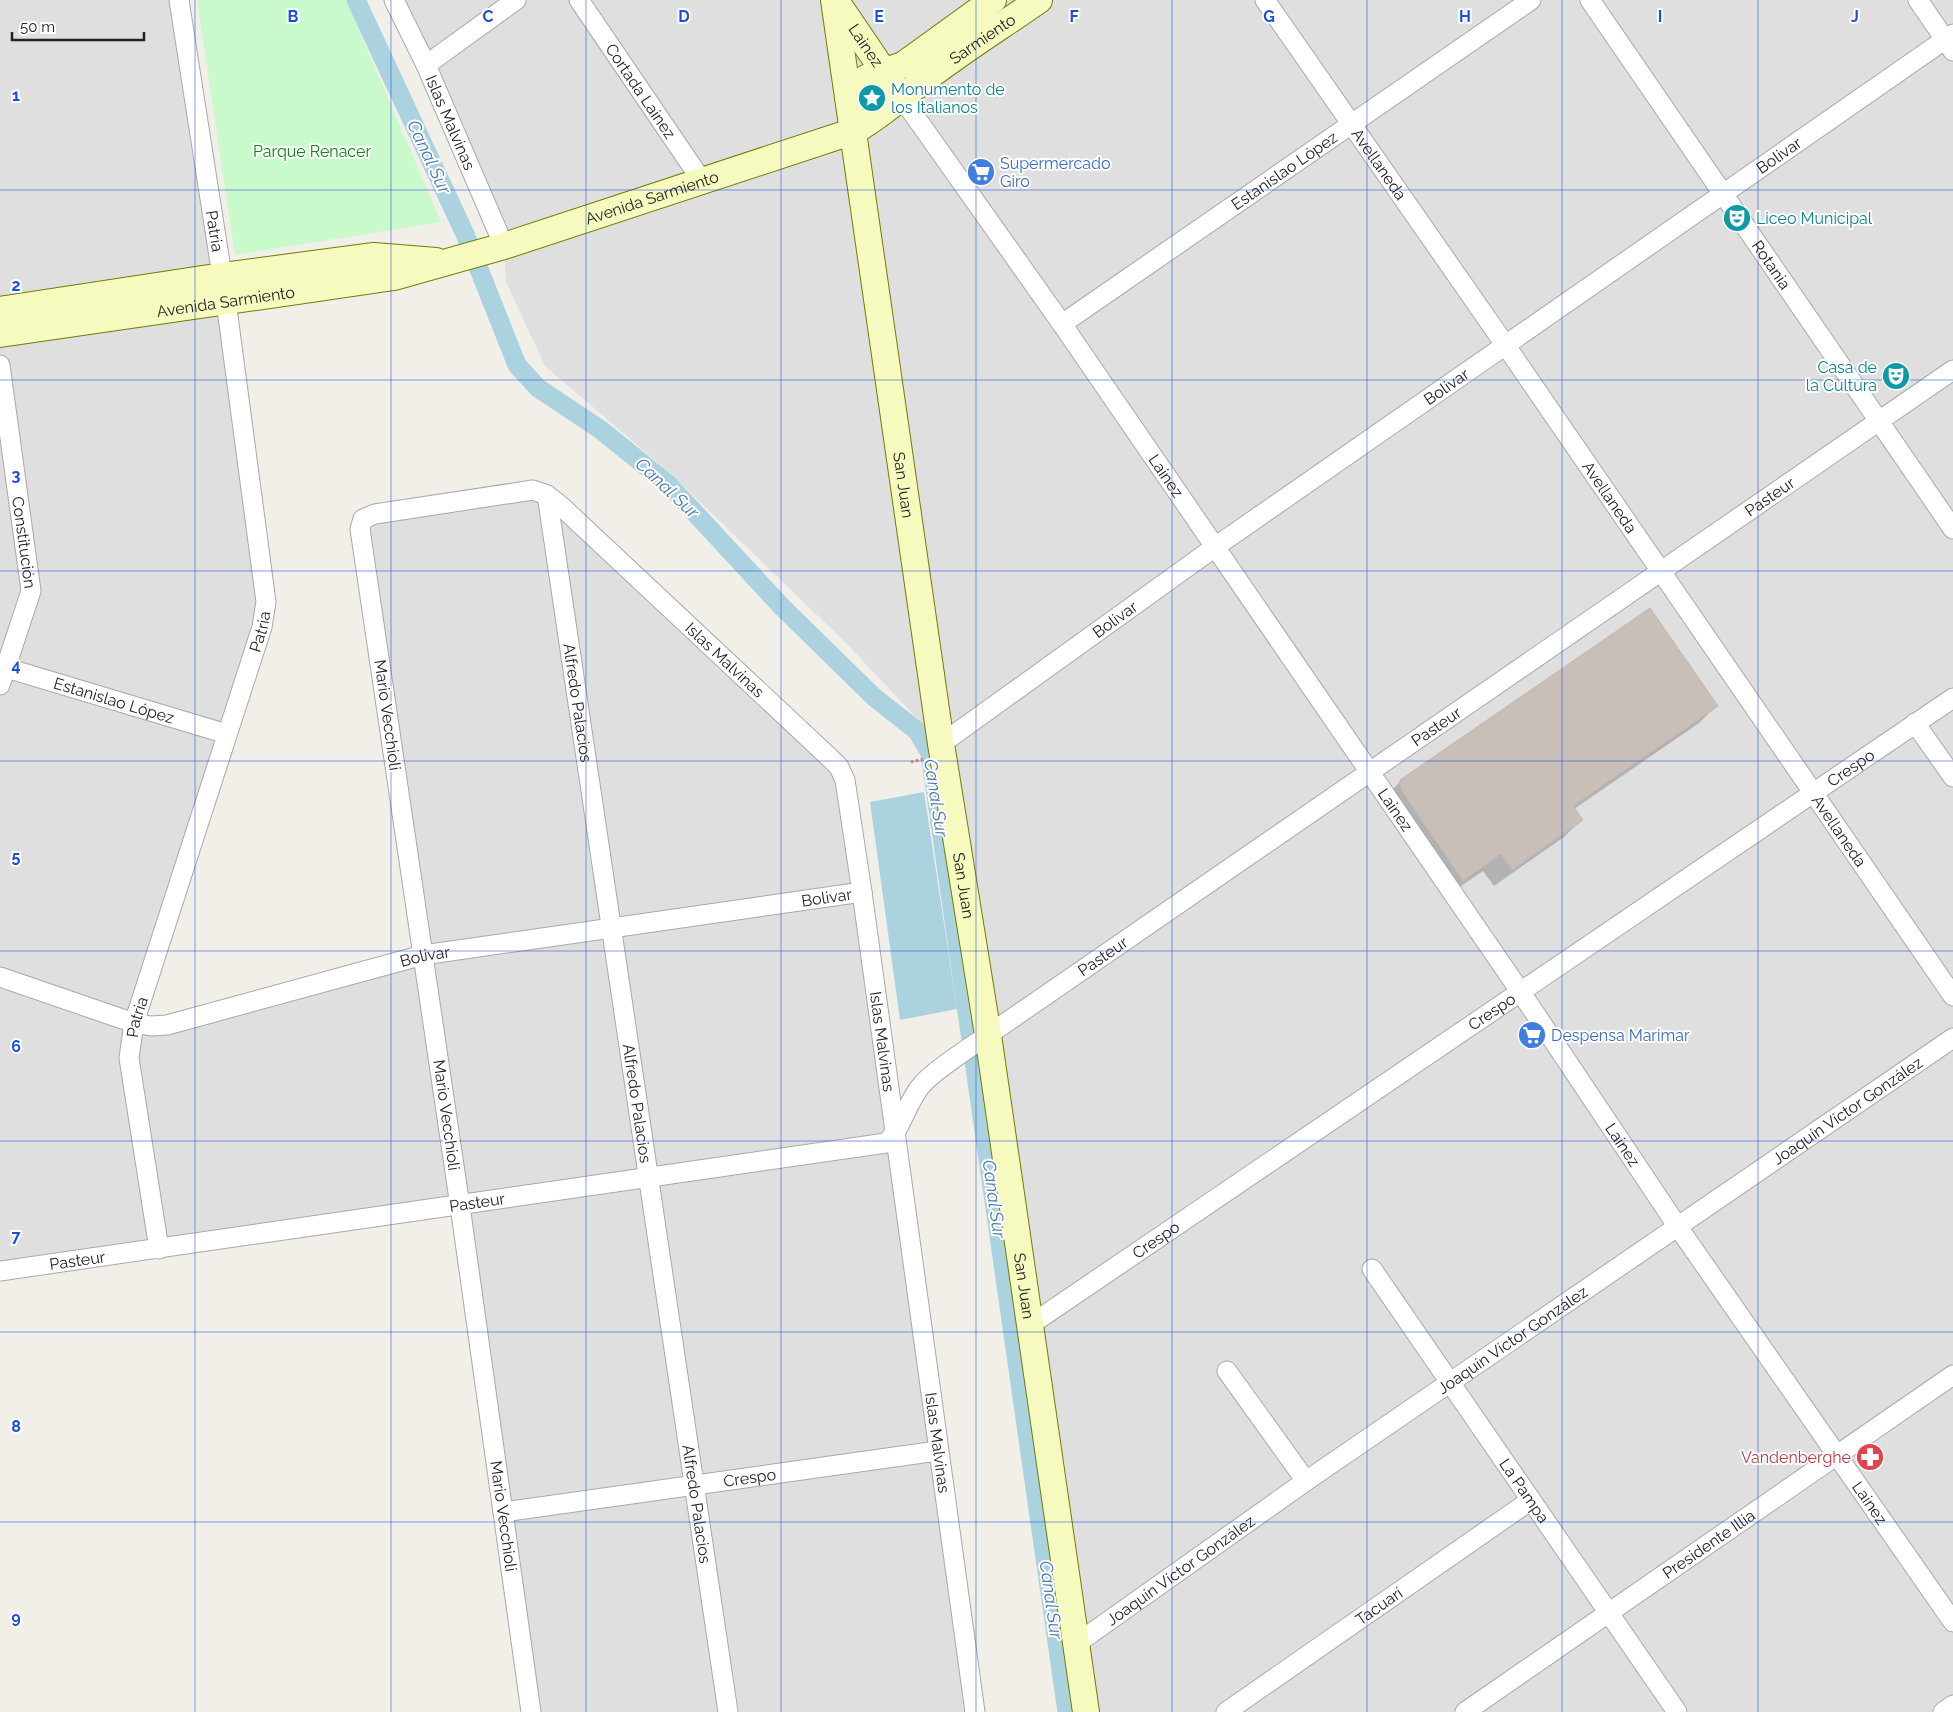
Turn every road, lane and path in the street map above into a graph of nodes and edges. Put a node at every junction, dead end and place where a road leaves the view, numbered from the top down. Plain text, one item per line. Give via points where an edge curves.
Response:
1 (179, 0) edge
2 (394, 0) edge
3 (516, 0) edge
4 (579, 0) edge
5 (834, 0) edge
6 (994, 0) edge
7 (1039, 0) edge
8 (1264, 0) edge
9 (1531, 0) edge
10 (1590, 0) edge
11 (1918, 0) edge
12 (1950, 41) edge
13 (426, 65) junction
14 (884, 72) junction
15 (848, 96) junction
16 (902, 98) junction
17 (1351, 124) junction
18 (854, 131) junction
19 (702, 181) junction
20 (1724, 195) junction
21 (499, 248) junction
22 (224, 288) junction
23 (0, 310) edge
24 (1062, 324) junction
25 (0, 334) edge
26 (1506, 346) junction
27 (0, 364) edge
28 (1953, 370) edge
29 (1879, 421) junction
30 (547, 495) junction
31 (1953, 529) edge
32 (1216, 547) junction
33 (1660, 572) junction
34 (2, 673) edge
35 (1953, 698) edge
36 (1915, 723) junction
37 (227, 734) junction
38 (941, 744) junction
39 (1370, 772) junction
40 (1953, 777) edge
41 (1812, 793) junction
42 (862, 892) junction
43 (613, 928) junction
44 (424, 955) junction
45 (0, 977) edge
46 (1520, 991) junction
47 (1953, 996) edge
48 (134, 1023) junction
49 (988, 1035) junction
50 (1953, 1038) edge
51 (887, 1073) junction
52 (928, 1080) junction
53 (895, 1135) junction
54 (649, 1176) junction
55 (460, 1206) junction
56 (1678, 1227) junction
57 (159, 1248) junction
58 (1372, 1269) dead end
59 (0, 1271) edge
60 (1030, 1325) junction
61 (1227, 1372) dead end
62 (1953, 1374) edge
63 (1450, 1383) junction
64 (937, 1451) junction
65 (1838, 1454) junction
66 (1306, 1481) junction
67 (695, 1485) junction
68 (1531, 1500) junction
69 (503, 1512) junction
70 (1609, 1612) junction
71 (1953, 1622) edge
72 (1076, 1644) junction
73 (1953, 1705) edge
74 (531, 1712) edge
75 (728, 1712) edge
76 (974, 1712) edge
77 (1086, 1712) edge
78 (1226, 1712) edge
79 (1465, 1712) edge
80 (1677, 1712) edge
81 (1943, 1712) edge

1 - 22 street, Patria
2 - 13 street, Islas Malvinas
3 - 13 street
4 - 19 street, Cortada Lainez
5 - 14 street, Lainez
5 - 15 street, San Juan
6 - 14 street, Sarmiento via 903,65
7 - 16 street, Sarmiento
8 - 17 street, Avellaneda
9 - 17 street, Estanislao López
10 - 20 street, Rotania
11 - 12 street
12 - 20 street, Bolivar
13 - 21 street, Islas Malvinas
14 - 15 street, Sarmiento via 858,83
14 - 16 street, Lainez
15 - 18 street, San Juan
16 - 18 street, Sarmiento
16 - 24 street, Lainez
17 - 24 street, Estanislao López
17 - 26 street, Avellaneda
18 - 19 street, Avenida Sarmiento
18 - 38 street, San Juan
19 - 21 street, Avenida Sarmiento
20 - 26 street, Bolivar
20 - 29 street, Rotania
21 - 22 street, Avenida Sarmiento via 394,277
22 - 23 street, Avenida Sarmiento
22 - 25 street, Avenida Sarmiento
22 - 37 street, Patria via 266,602 262,627
24 - 32 street, Lainez
26 - 32 street, Bolivar
26 - 33 street, Avellaneda
27 - 34 street, Constitución via 31,591
28 - 29 street, Pasteur
29 - 31 street, Rotania
29 - 33 street, Pasteur
30 - 42 street, Islas Malvinas via 839,768 845,780
30 - 43 street, Alfredo Palacios
30 - 44 street, Mario Vecchioli via 533,490 375,514 363,519 360,530
32 - 38 street, Bolivar
32 - 39 street, Lainez
33 - 39 street, Pasteur
33 - 41 street, Avellaneda
34 - 37 street, Estanislao López
35 - 36 street, Crespo
36 - 40 street
36 - 41 street, Crespo
37 - 48 street, Patria
38 - 49 street, San Juan
39 - 46 street, Lainez
39 - 49 street, Pasteur
41 - 46 street, Crespo
41 - 47 street, Avellaneda
42 - 43 street, Bolivar
42 - 51 street, Islas Malvinas
43 - 44 street, Bolivar
43 - 54 street, Alfredo Palacios
44 - 48 street, Bolivar via 167,1025
44 - 55 street, Mario Vecchioli
45 - 48 street, Bolivar
46 - 56 street, Lainez
46 - 60 street, Crespo
48 - 57 street, Patria via 129,1058
49 - 52 street, Pasteur
49 - 60 street, San Juan
50 - 56 street, Joaquín Víctor González
51 - 52 street via 907,1085
51 - 53 street, Islas Malvinas
52 - 53 street, Pasteur via 909,1101
53 - 54 street, Pasteur via 886,1143
53 - 64 street, Islas Malvinas
54 - 55 street, Pasteur
54 - 67 street, Alfredo Palacios
55 - 57 street, Pasteur
55 - 69 street, Mario Vecchioli
56 - 63 street, Joaquín Víctor González
56 - 65 street, Lainez
57 - 59 street, Pasteur
58 - 63 street, La Pampa
60 - 72 street, San Juan
61 - 66 street
62 - 65 street, Presidente Illia
63 - 66 street, Joaquín Víctor González
63 - 68 street, La Pampa
64 - 67 street, Crespo
64 - 76 street, Islas Malvinas
65 - 70 street, Presidente Illia
65 - 71 street, Lainez
66 - 72 street, Joaquín Víctor González
67 - 69 street, Crespo
67 - 75 street, Alfredo Palacios
68 - 70 street, La Pampa
68 - 78 street, Tacuarí
69 - 74 street, Mario Vecchioli
70 - 79 street, Presidente Illia
70 - 80 street, La Pampa
72 - 77 street, San Juan
73 - 81 street

